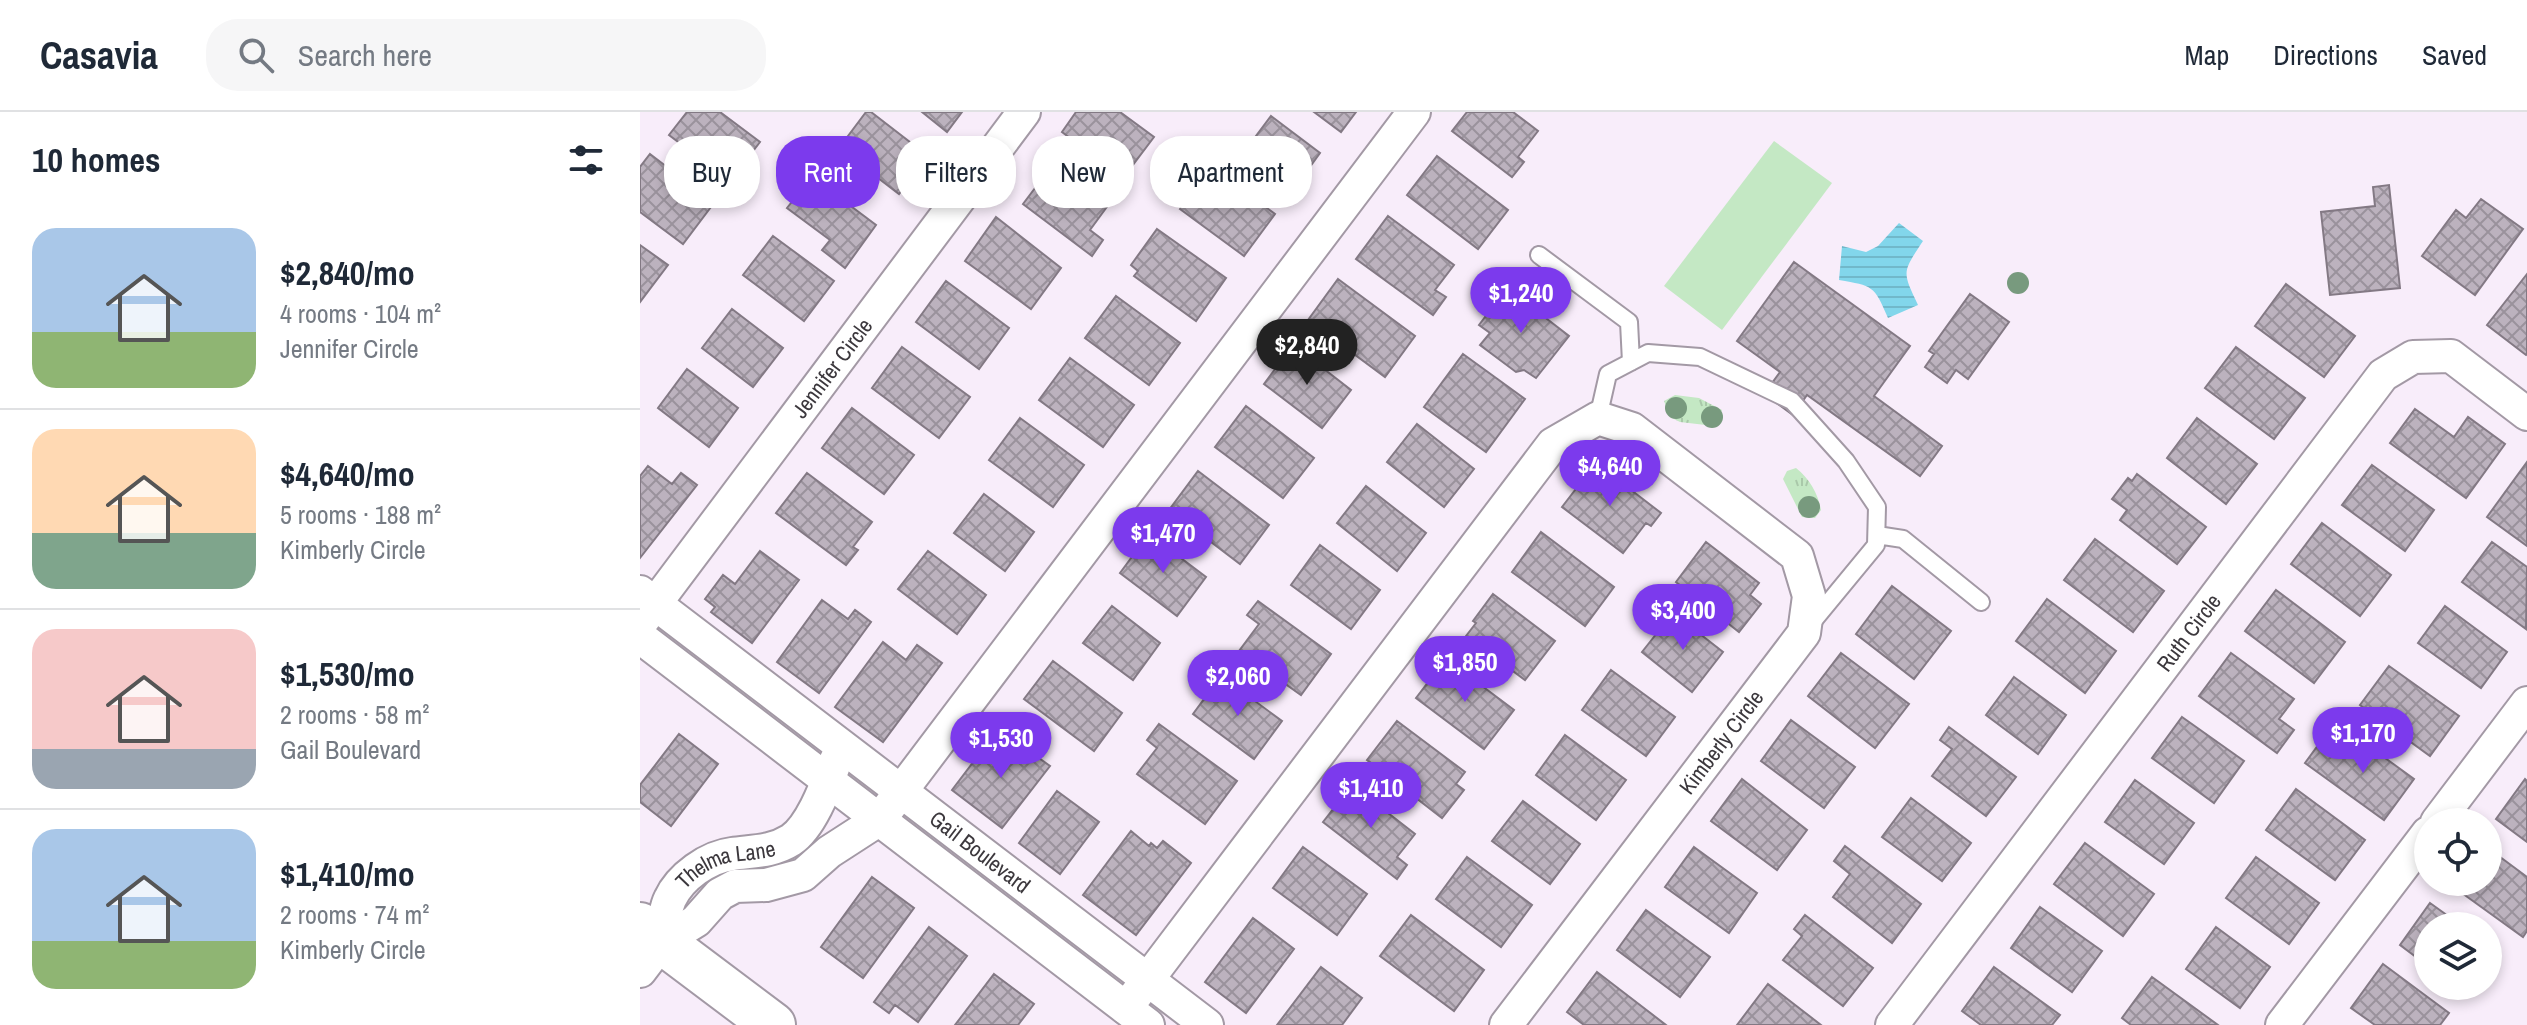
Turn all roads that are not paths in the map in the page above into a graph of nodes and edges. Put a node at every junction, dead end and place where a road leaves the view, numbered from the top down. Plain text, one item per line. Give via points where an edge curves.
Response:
1 (1024, 112) edge
2 (1414, 112) edge
3 (1539, 255) dead end
4 (1631, 362) junction
5 (2527, 414) edge
6 (1598, 418) junction
7 (1877, 535) junction
8 (1981, 602) dead end
9 (645, 607) edge
10 (1804, 633) junction
11 (640, 637) edge
12 (2527, 703) edge
13 (842, 747) junction
14 (828, 779) junction
15 (901, 791) junction
16 (2448, 808) edge
17 (880, 819) junction
18 (2414, 851) edge
19 (647, 946) edge
20 (1147, 979) junction
21 (1137, 1017) edge
22 (773, 1025) edge
23 (1207, 1025) edge
24 (1506, 1025) edge
25 (1892, 1025) edge
26 (2282, 1025) edge

1 - 9 street, Jennifer Circle
2 - 15 street
3 - 4 lane via 1629,322
4 - 6 lane via 1608,374
4 - 7 lane via 1648,353 1700,357 1792,401 1846,461 1877,507
5 - 25 street, Ruth Circle via 2451,356 2413,357 2383,375
6 - 10 street via 1632,429 1797,556 1809,596
6 - 20 street via 1553,444
7 - 8 lane via 1903,539
7 - 10 lane via 1876,545
9 - 13 street, Gail Boulevard
10 - 24 street, Kimberly Circle
11 - 14 street, Gail Boulevard
12 - 16 street
13 - 14 street, Thelma Lane
13 - 15 street, Gail Boulevard
14 - 17 street, Gail Boulevard
14 - 19 street, Thelma Lane via 793,839 765,851 708,861 688,876 669,900
15 - 17 street
15 - 20 street, Gail Boulevard
17 - 19 street, Thelma Lane via 803,875 735,886 720,894 696,921
17 - 21 street, Gail Boulevard
18 - 26 street
19 - 22 street
20 - 21 street
20 - 23 street, Gail Boulevard

